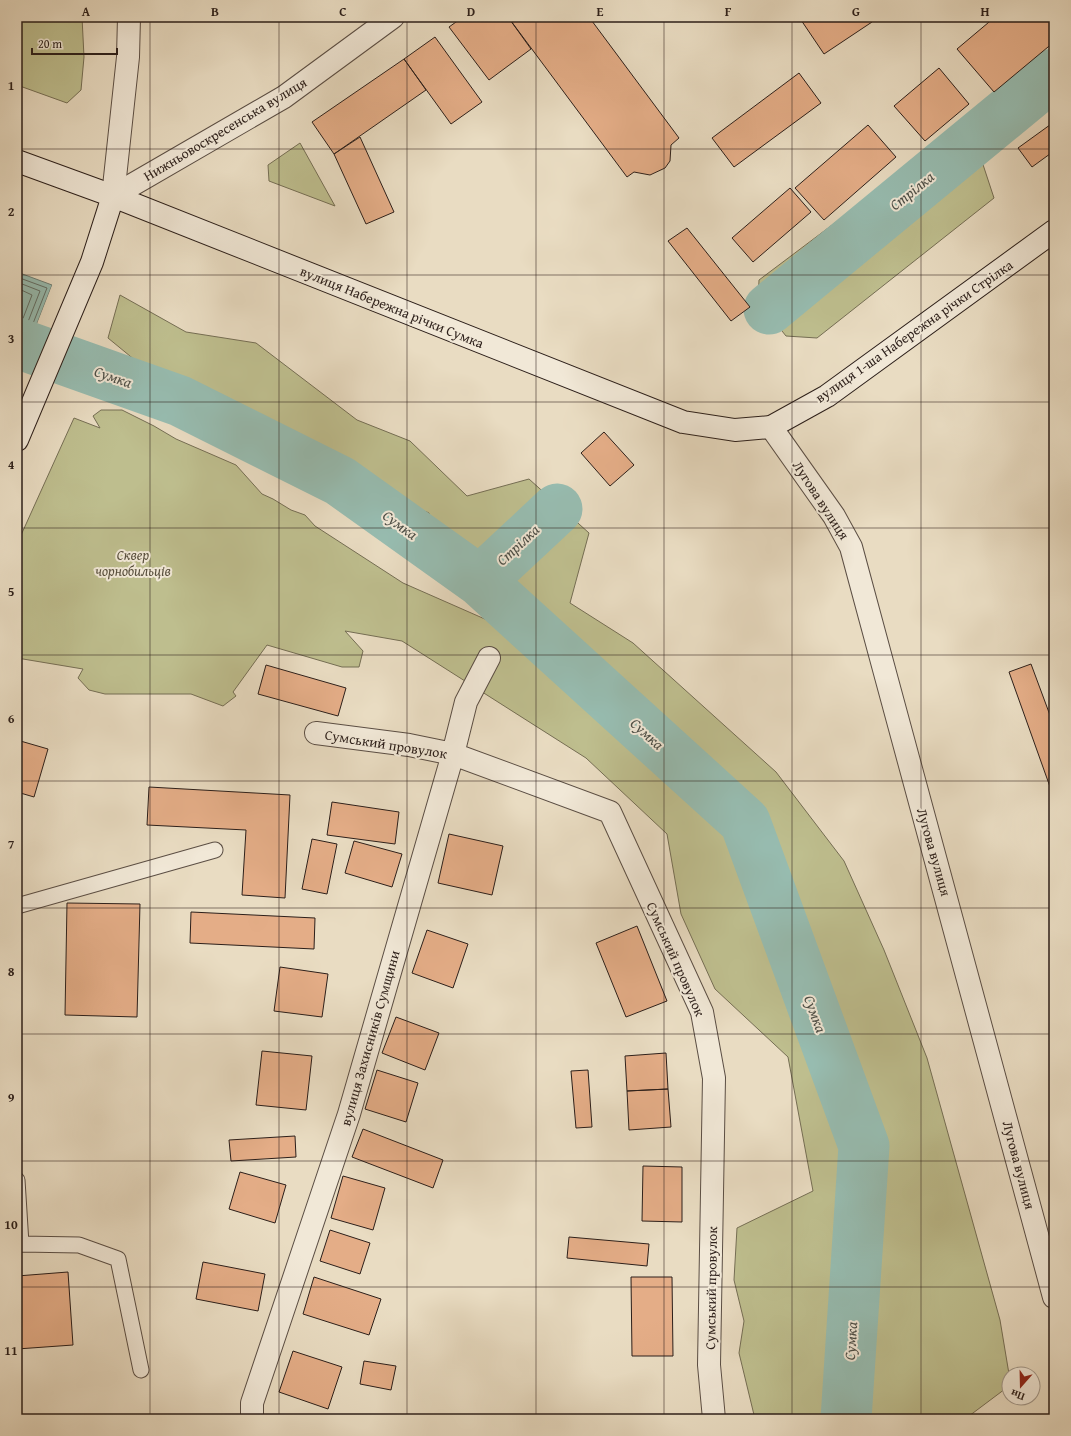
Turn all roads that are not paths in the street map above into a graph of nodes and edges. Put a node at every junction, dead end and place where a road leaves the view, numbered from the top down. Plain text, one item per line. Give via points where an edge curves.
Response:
1 (129, 17) edge
2 (394, 17) edge
3 (17, 161) edge
4 (113, 196) junction
5 (1054, 231) edge
6 (771, 427) junction
7 (17, 440) edge
8 (489, 658) dead end
9 (316, 733) dead end
10 (453, 754) junction
11 (215, 850) dead end
12 (17, 906) edge
13 (17, 1180) edge
14 (19, 1245) edge
15 (1054, 1297) edge
16 (141, 1370) dead end
17 (252, 1419) edge
18 (714, 1419) edge

1 - 4 street via 128,57
2 - 4 street, Нижньовоскресенська вулиця via 284,97
3 - 4 street, вулиця Набережна річки Сумка
4 - 6 street, вулиця Набережна річки Сумка via 683,422 735,430
4 - 7 street via 92,262
5 - 6 street, вулиця 1-ша Набережна річки Стрілка via 827,396
6 - 15 street, Лугова вулиця via 834,516 851,547
8 - 10 street, вулиця Захисників Сумщини via 466,702
9 - 10 street, Сумський провулок
10 - 17 street, вулиця Захисників Сумщини via 349,1114 252,1403
10 - 18 street, Сумський провулок via 610,812 702,1012 714,1078 709,1366
11 - 12 lane
13 - 14 lane
14 - 16 lane via 80,1245 118,1259

